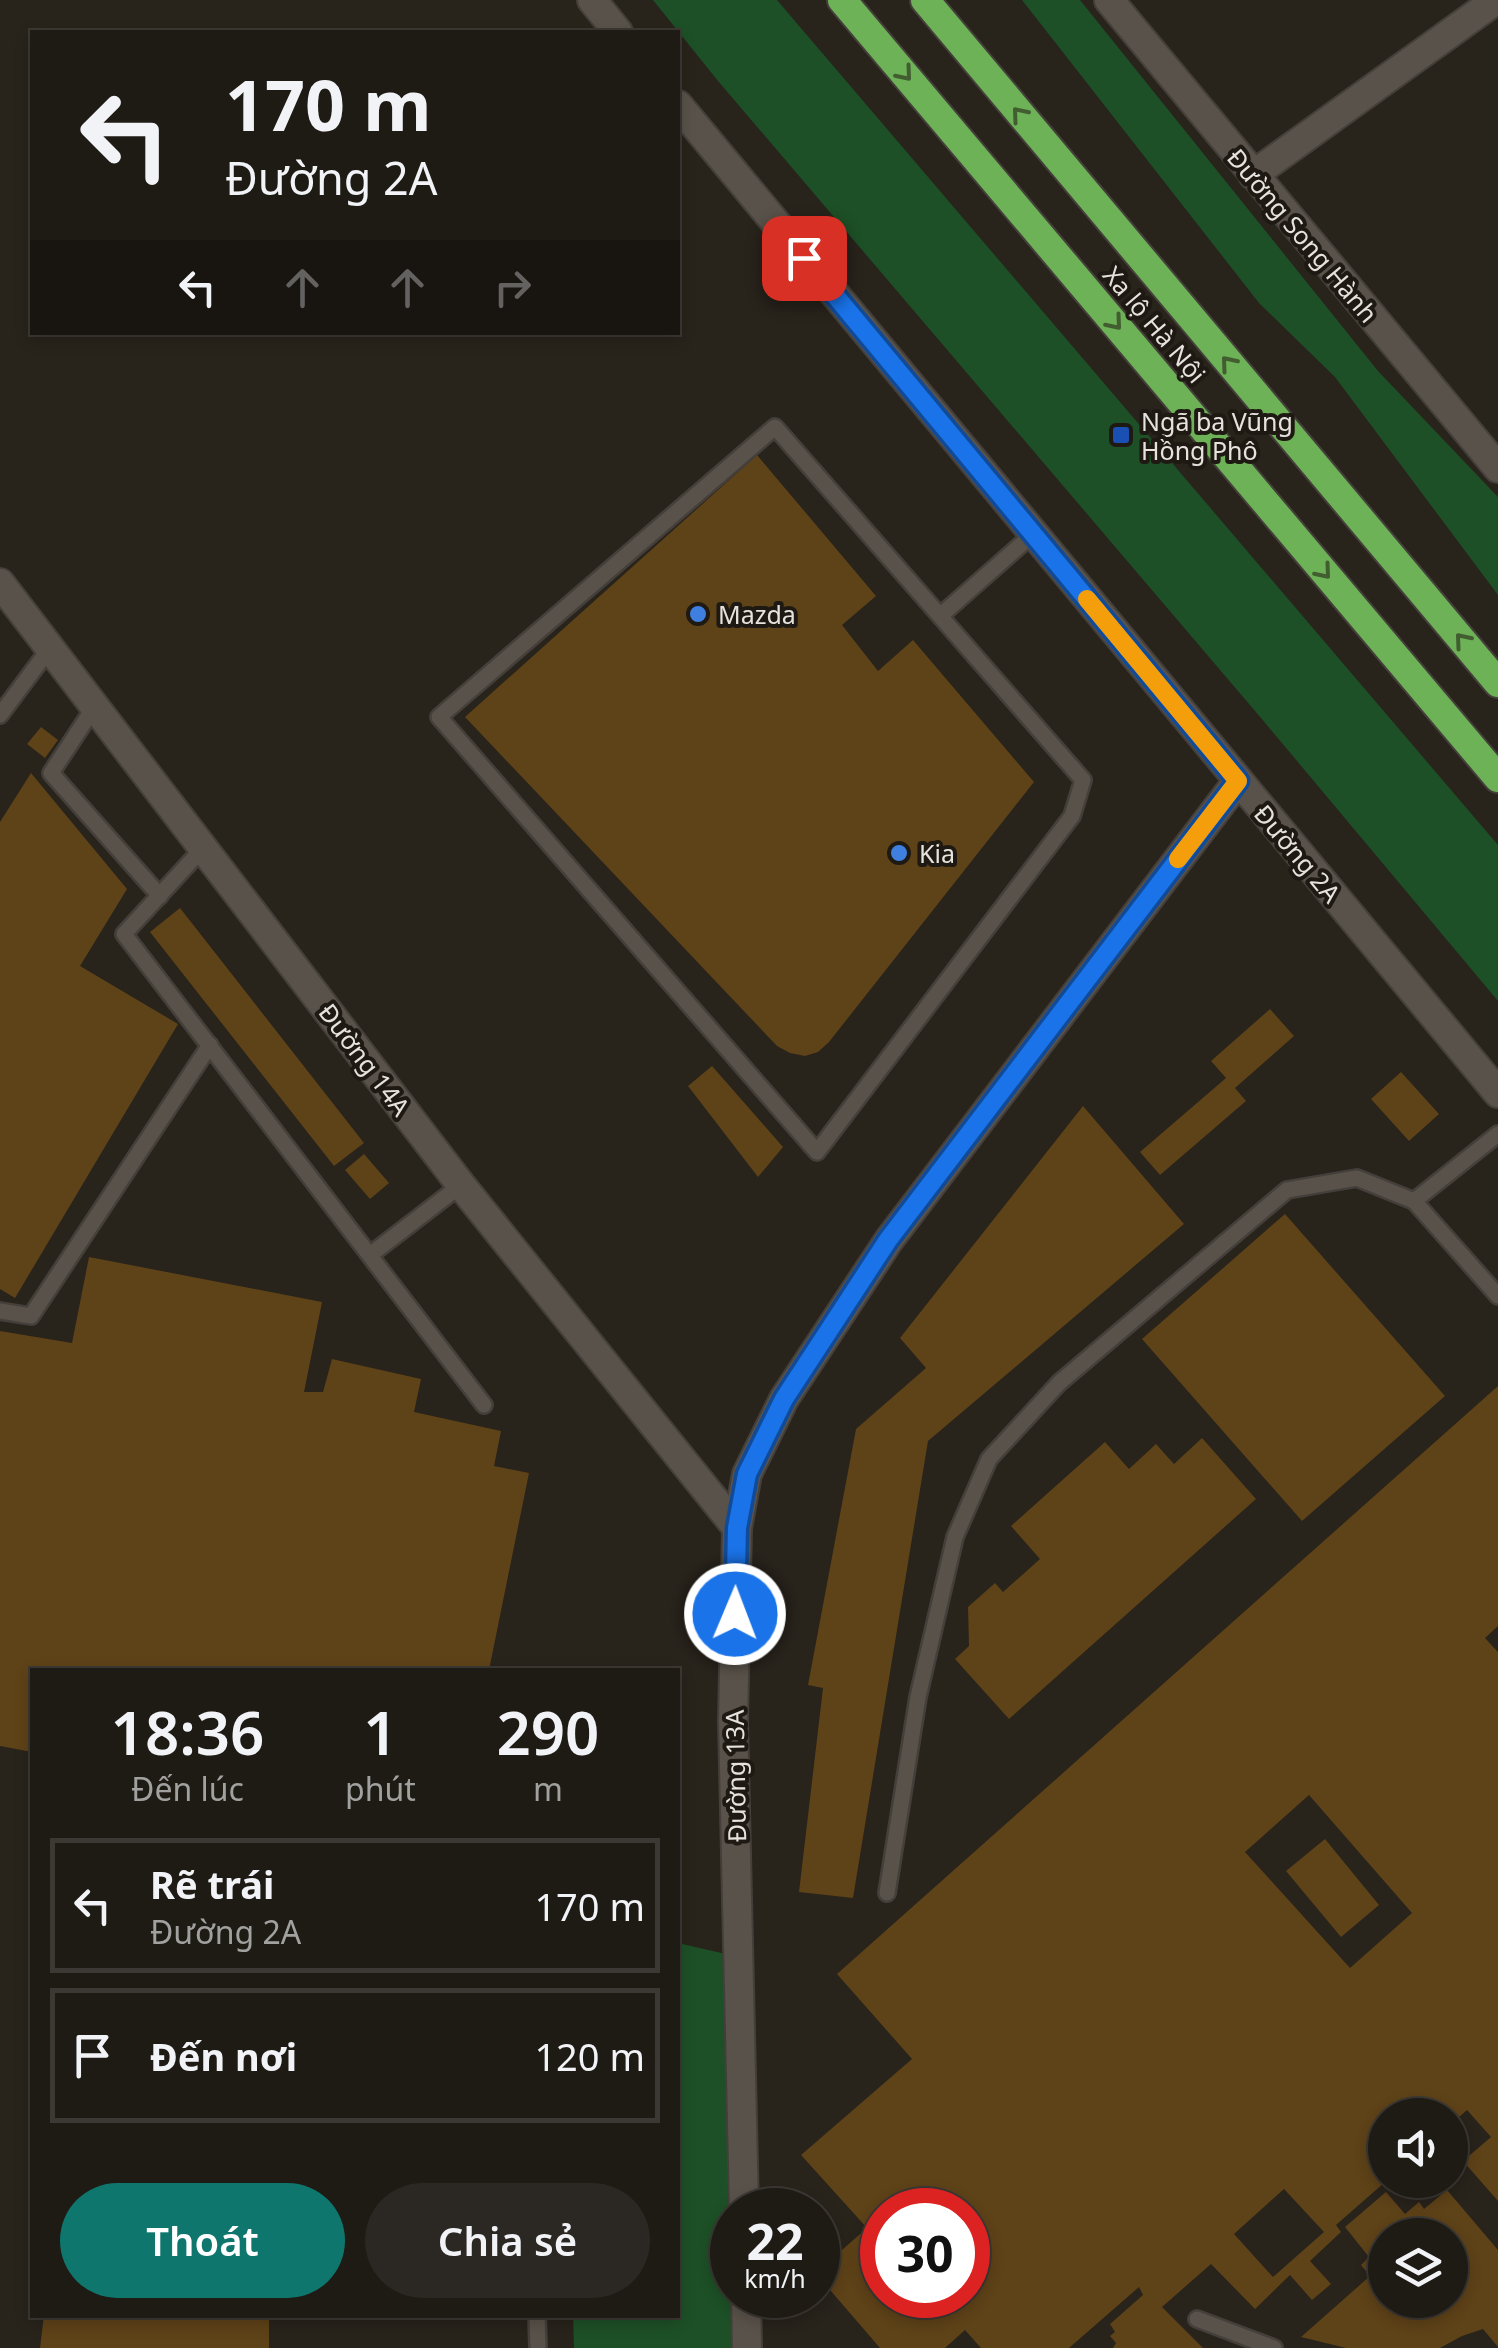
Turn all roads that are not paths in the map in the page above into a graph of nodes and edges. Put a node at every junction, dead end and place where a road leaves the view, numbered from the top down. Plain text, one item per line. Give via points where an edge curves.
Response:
1 (592, 0) edge
2 (842, 0) edge
3 (925, 0) edge
4 (1109, 0) edge
5 (1496, 0) edge
6 (616, 30) edge
7 (680, 107) edge
8 (1252, 174) junction
9 (1498, 468) edge
10 (1033, 534) junction
11 (0, 584) edge
12 (940, 616) junction
13 (50, 648) junction
14 (1498, 683) edge
15 (95, 706) junction
16 (0, 715) edge
17 (1498, 778) edge
18 (1238, 781) junction
19 (203, 848) junction
20 (160, 896) junction
21 (210, 1045) junction
22 (1498, 1093) edge
23 (1498, 1134) edge
24 (461, 1185) junction
25 (1414, 1201) junction
26 (370, 1255) junction
27 (1498, 1296) edge
28 (0, 1311) edge
29 (484, 1405) dead end
30 (737, 1528) junction
31 (887, 1893) dead end
32 (744, 2188) edge
33 (537, 2318) edge
34 (746, 2318) edge
35 (1197, 2319) dead end
36 (538, 2348) edge
37 (747, 2348) edge
38 (1274, 2348) edge

1 - 6 street
2 -> 17 highway, Xa lộ Hà Nội
14 -> 3 highway, Xa lộ Hà Nội
4 - 8 street, Đường Song Hành
5 - 8 street
7 - 10 street, Đường 2A
8 - 9 street, Đường Song Hành
10 - 12 lane
10 - 18 street, Đường 2A
11 - 13 street, Đường 14A
12 - 12 lane via 774,427 439,718 817,1152 1072,816 1083,780
13 - 15 street, Đường 14A
13 - 16 lane
15 - 19 street, Đường 14A
15 - 20 lane via 51,773
18 - 22 street, Đường 2A
18 - 30 street, Đường 13A via 888,1240 784,1399 747,1474
19 - 20 lane
19 - 24 street, Đường 14A
20 - 21 lane via 124,934
21 - 26 lane
21 - 28 lane via 31,1316
23 - 25 lane
24 - 26 lane
24 - 30 street, Đường 14A
25 - 27 lane
25 - 31 lane via 1357,1178 1287,1190 1059,1383 989,1458 954,1536 918,1697
26 - 29 lane
30 - 32 street, Đường 13A via 733,1722
33 - 36 lane
34 - 37 street
35 - 38 lane

